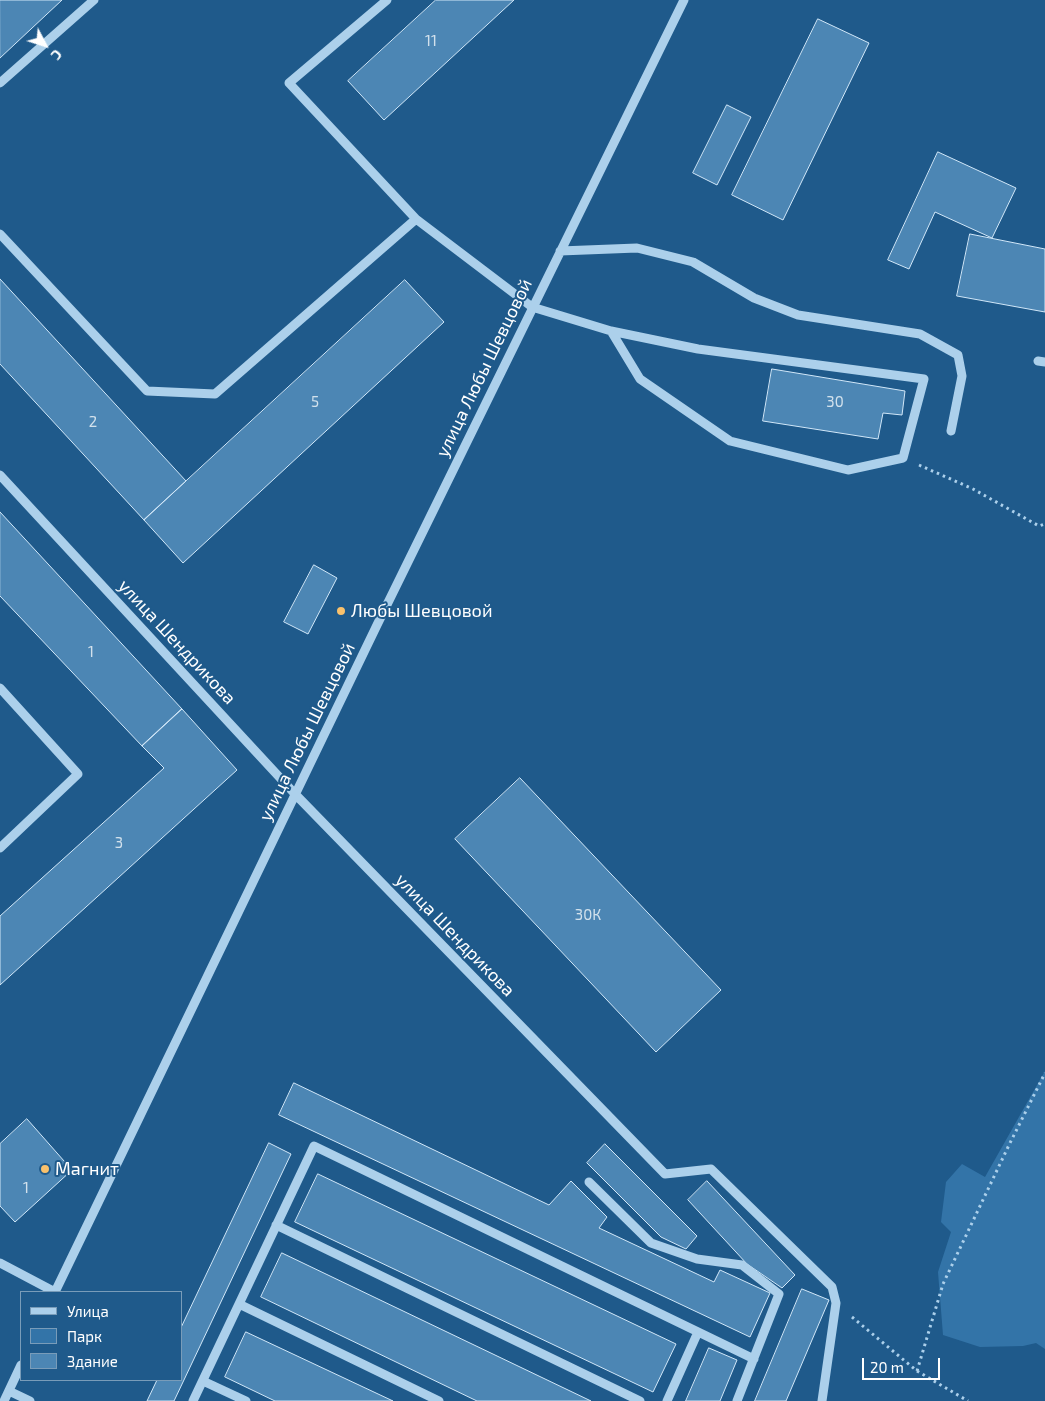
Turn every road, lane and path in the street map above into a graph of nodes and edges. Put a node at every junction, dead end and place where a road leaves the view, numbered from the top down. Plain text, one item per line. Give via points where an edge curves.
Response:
1 (94, 0) edge
2 (388, 0) edge
3 (684, 0) edge
4 (0, 83) edge
5 (416, 218) junction
6 (0, 234) edge
7 (560, 251) junction
8 (532, 307) junction
9 (611, 331) junction
10 (951, 431) dead end
11 (903, 458) junction
12 (0, 475) edge
13 (1045, 524) edge
14 (0, 688) edge
15 (296, 794) junction
16 (0, 848) edge
17 (1045, 1073) edge
18 (589, 1182) dead end
19 (276, 1225) junction
20 (0, 1263) edge
21 (53, 1291) edge
22 (55, 1291) edge
23 (836, 1303) junction
24 (239, 1304) junction
25 (698, 1332) junction
26 (754, 1359) junction
27 (20, 1366) edge
28 (917, 1371) junction
29 (202, 1380) junction
30 (9, 1391) junction
31 (4, 1401) edge
32 (30, 1401) edge
33 (193, 1401) edge
34 (246, 1401) edge
35 (439, 1401) edge
36 (640, 1401) edge
37 (668, 1401) edge
38 (738, 1401) edge
39 (822, 1401) edge
40 (968, 1401) edge

1 - 4 street
2 - 5 street via 289,83
3 - 7 street, улица Любы Шевцовой
5 - 6 street via 215,394 147,391
5 - 8 street
7 - 8 street, улица Любы Шевцовой
7 - 10 street via 637,248 692,262 754,298 798,315 920,334 958,355 962,376
8 - 9 street
8 - 15 street, улица Любы Шевцовой
9 - 11 street via 640,379 730,441 848,470
9 - 11 street via 698,349 924,379
11 - 13 path via 973,489 1039,526
12 - 15 street, улица Шендрикова
14 - 16 street via 78,774
15 - 22 street, улица Любы Шевцовой
15 - 23 street, улица Шендрикова via 665,1174 711,1169 832,1287
17 - 28 path via 943,1284
18 - 26 street via 651,1243 697,1259 742,1265 779,1294
19 - 24 street
19 - 25 street via 314,1146
19 - 36 street
20 - 21 street
23 - 28 path
23 - 39 street
24 - 29 street
24 - 35 street
25 - 26 street
25 - 37 street
26 - 38 street
27 - 30 street
28 - 40 path
29 - 33 street
29 - 34 street
30 - 31 street
30 - 32 street

